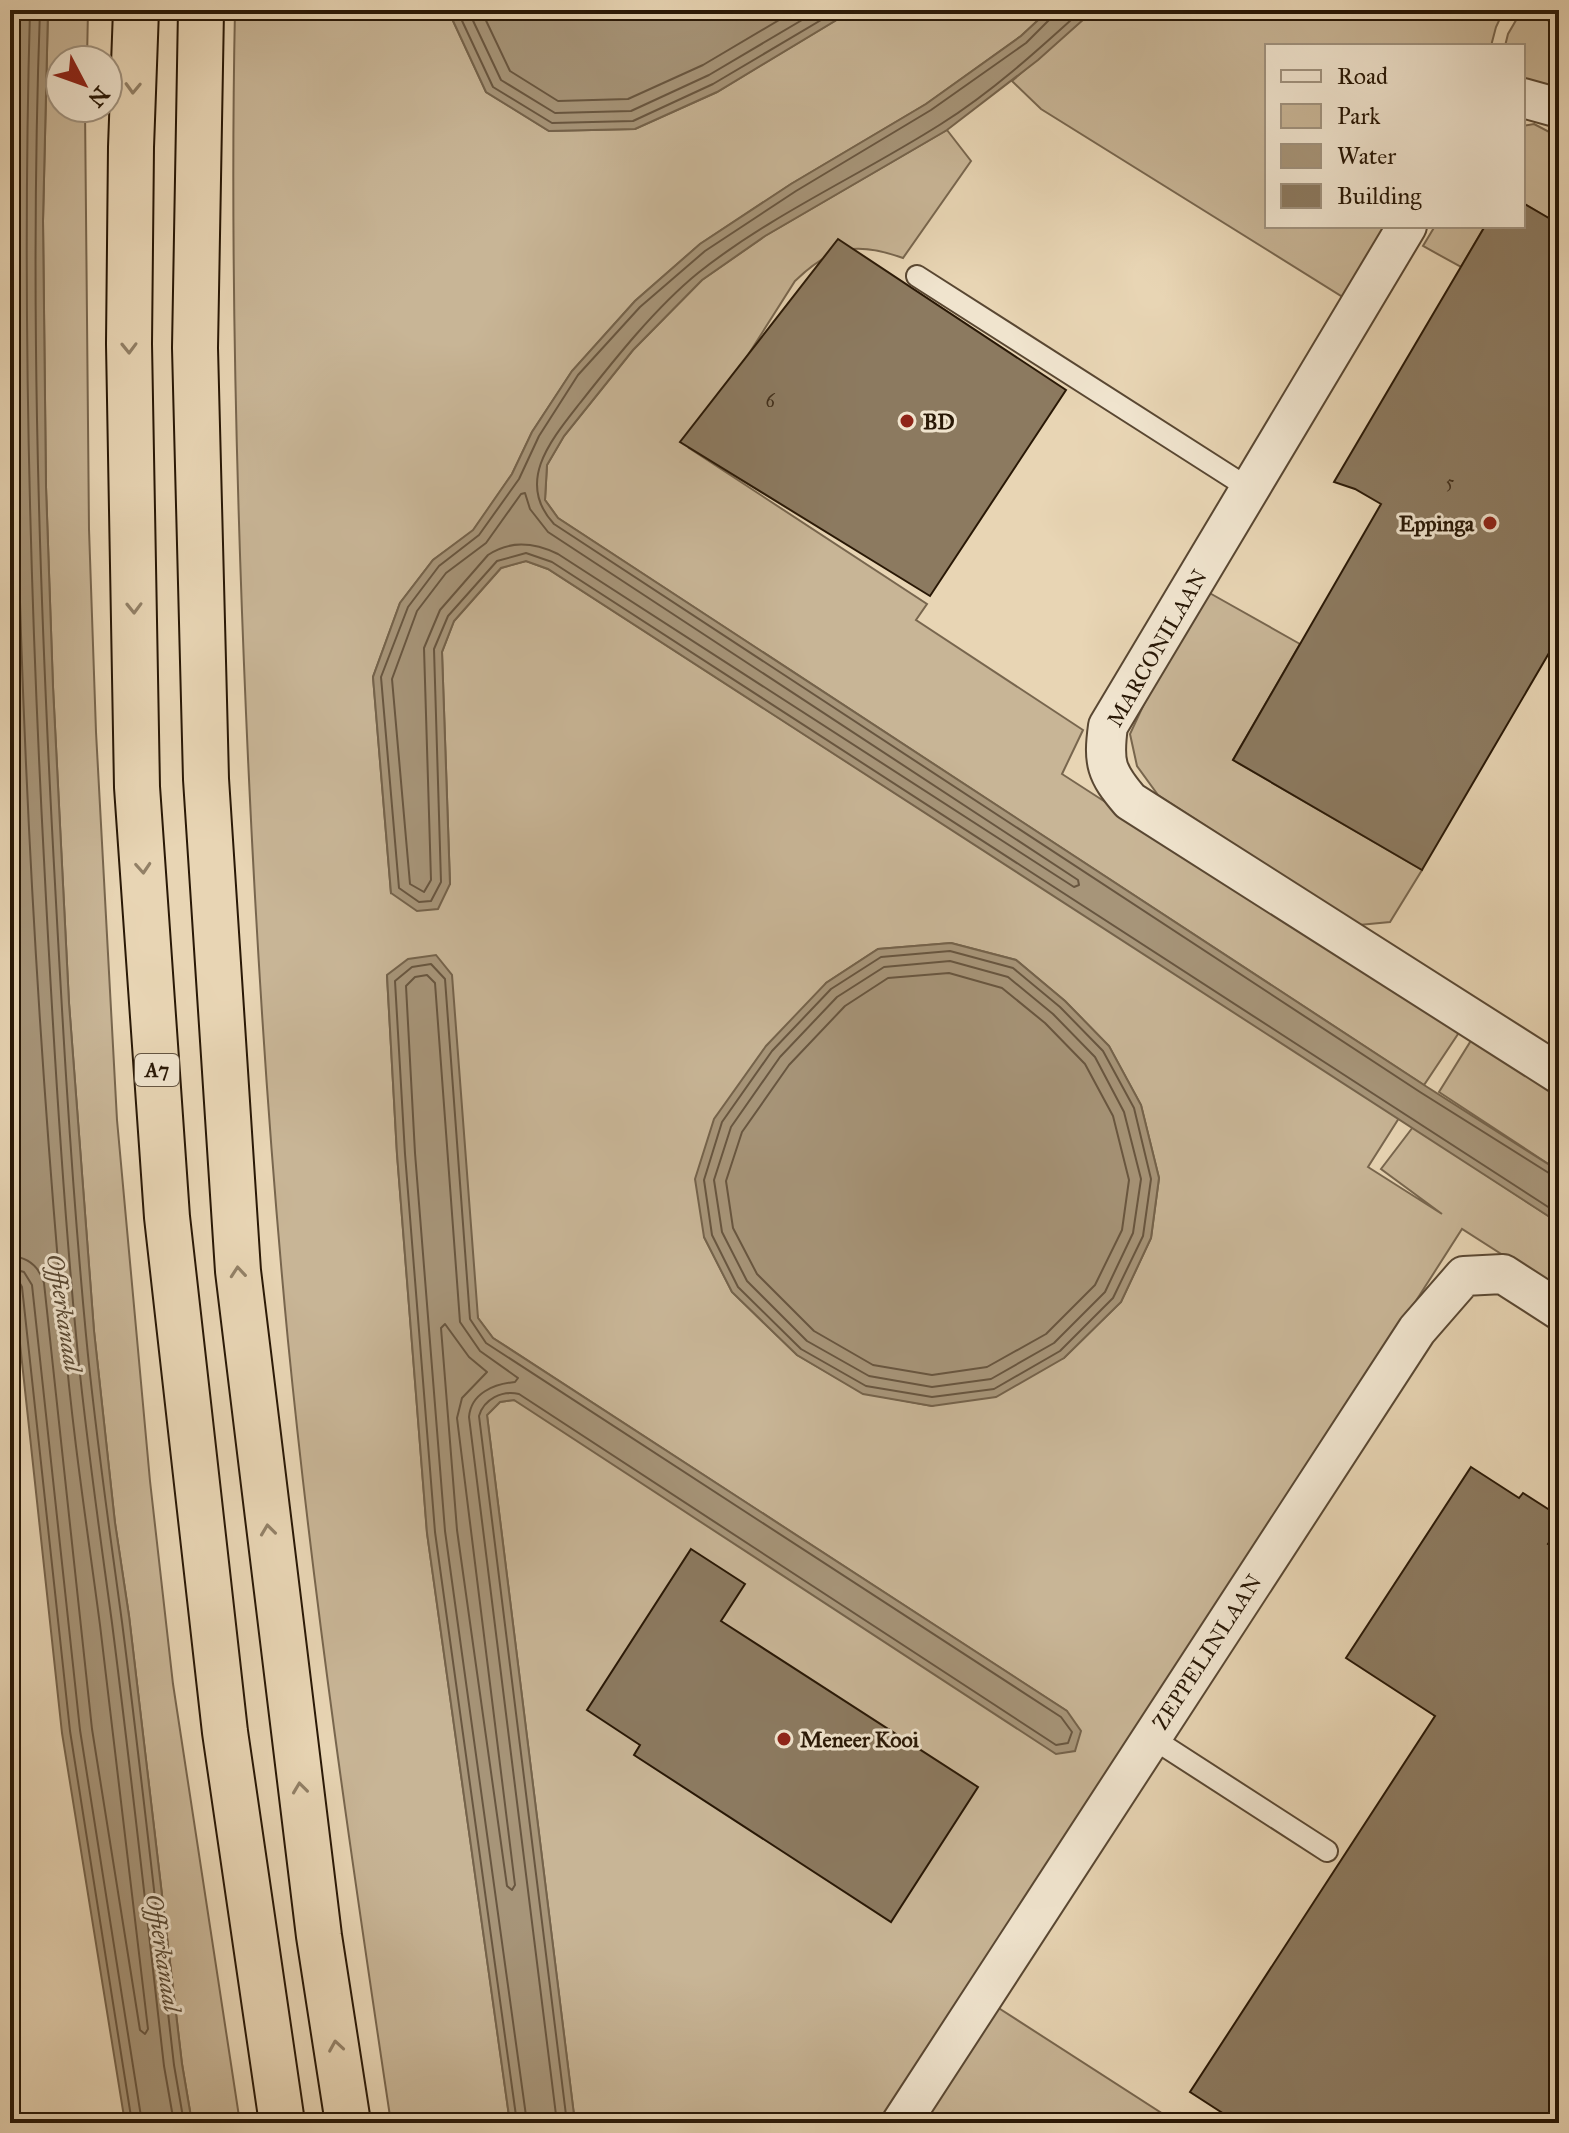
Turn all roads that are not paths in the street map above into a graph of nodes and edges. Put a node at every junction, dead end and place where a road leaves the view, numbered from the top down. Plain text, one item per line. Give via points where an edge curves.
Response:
1 (136, 10) edge
2 (201, 10) edge
3 (1525, 99) edge
4 (1559, 108) edge
5 (1406, 228) edge
6 (917, 276) dead end
7 (1250, 489) junction
8 (1559, 1074) edge
9 (1559, 1310) edge
10 (1152, 1738) junction
11 (1327, 1851) dead end
12 (282, 2123) edge
13 (348, 2123) edge
14 (901, 2123) edge

1 -> 12 highway, A7 via 129,344 137,787 167,1217 223,1716
13 -> 2 highway via 315,1905 236,1256 205,731 195,348
3 - 4 street
5 - 7 street, MARCONILAAN
6 - 7 lane
7 - 8 street, MARCONILAAN via 1108,726 1110,778 1130,801
9 - 10 street, ZEPPELINLAAN via 1503,1274 1464,1276 1417,1330
10 - 11 lane
10 - 14 street, ZEPPELINLAAN

